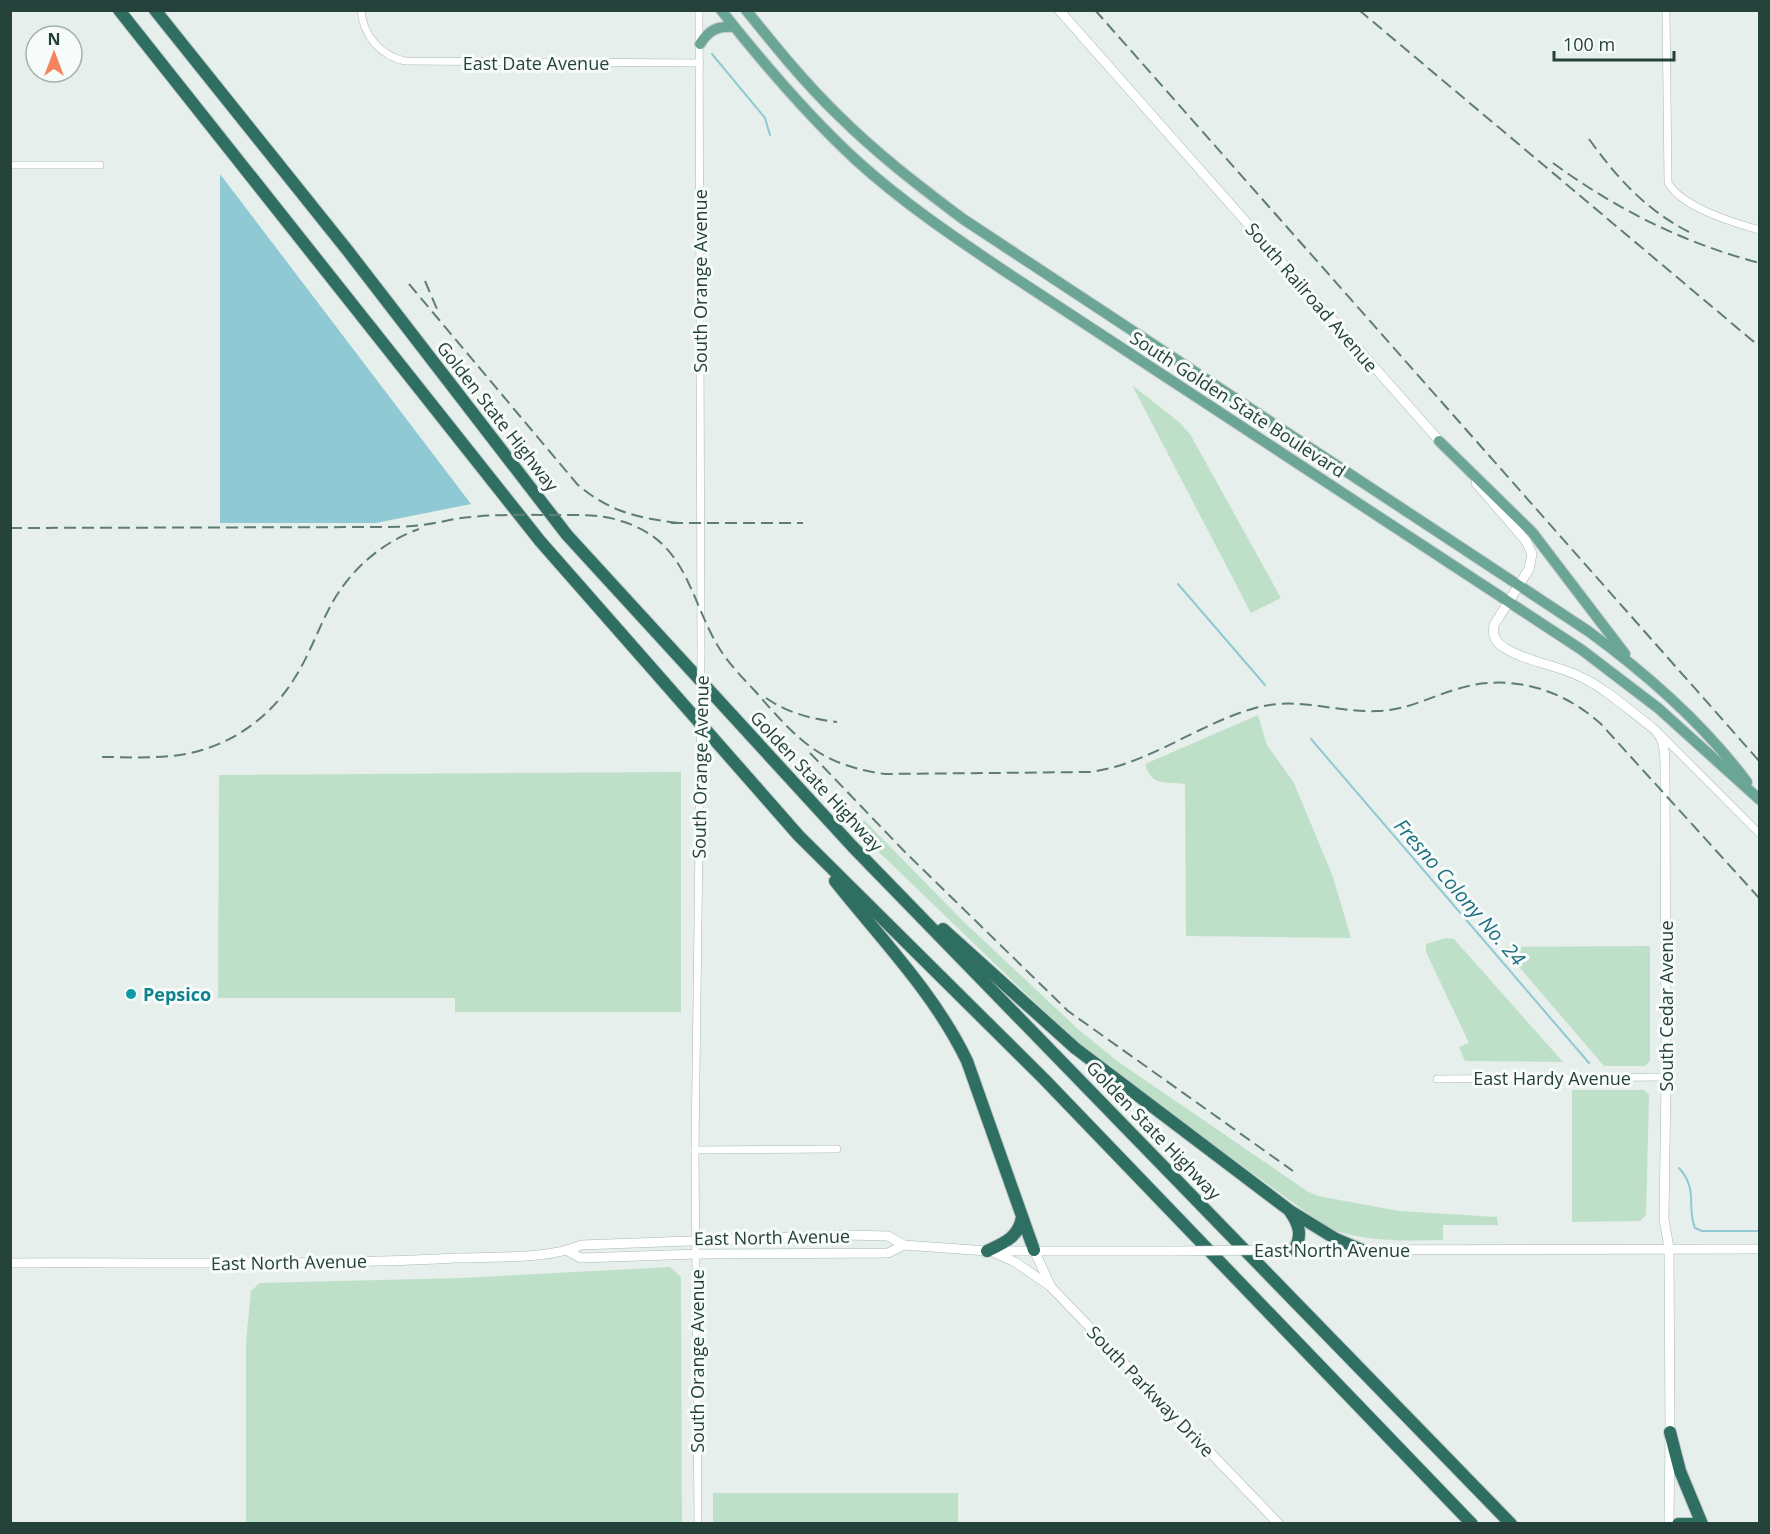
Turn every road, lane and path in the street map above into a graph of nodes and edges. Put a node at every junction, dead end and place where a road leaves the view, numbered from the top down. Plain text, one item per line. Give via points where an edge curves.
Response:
1 (119, 10) edge
2 (155, 10) edge
3 (361, 10) edge
4 (699, 10) edge
5 (721, 10) edge
6 (746, 10) edge
7 (1059, 10) edge
8 (1666, 10) edge
9 (734, 27) junction
10 (700, 44) junction
11 (700, 63) junction
12 (10, 165) edge
13 (100, 165) dead end
14 (1760, 230) edge
15 (1439, 441) junction
16 (1514, 594) junction
17 (1632, 664) junction
18 (1660, 735) junction
19 (1760, 800) edge
20 (1760, 834) edge
21 (799, 836) junction
22 (852, 846) junction
23 (1666, 1077) junction
24 (1437, 1079) dead end
25 (837, 1149) dead end
26 (695, 1150) junction
27 (1288, 1210) junction
28 (1022, 1217) junction
29 (695, 1239) junction
30 (904, 1245) junction
31 (1669, 1248) junction
32 (1760, 1249) edge
33 (1034, 1250) junction
34 (1294, 1250) junction
35 (1362, 1250) junction
36 (568, 1251) junction
37 (987, 1251) junction
38 (696, 1254) junction
39 (10, 1263) edge
40 (1051, 1287) junction
41 (1670, 1432) junction
42 (698, 1524) edge
43 (1280, 1524) edge
44 (1472, 1524) edge
45 (1511, 1524) edge
46 (1669, 1524) edge
47 (1678, 1524) edge
48 (1696, 1524) edge
49 (1702, 1524) edge

1 - 21 highway via 540,540
2 - 22 highway, Golden State Highway via 348,251 567,535
3 - 11 street, East Date Avenue via 363,24 376,46 399,60
4 - 10 street, South Orange Avenue
5 - 9 main road, South Golden State Boulevard
6 - 16 main road, South Golden State Boulevard via 836,113 928,193
7 - 15 street, South Railroad Avenue
8 - 14 street via 1668,182 1692,205
9 - 10 main road via 711,30
9 - 16 main road, South Golden State Boulevard via 820,124 913,208 997,266
10 - 11 street, South Orange Avenue
11 - 26 street, South Orange Avenue, bridge via 701,652
12 - 13 street
15 - 16 street, South Railroad Avenue via 1529,546 1531,564
15 - 17 main road via 1536,537
16 - 17 main road, South Golden State Boulevard via 1588,630
16 - 18 street via 1494,625 1500,644 1584,678
16 - 19 main road, South Golden State Boulevard via 1637,690
17 - 19 main road, South Golden State Boulevard via 1731,760
18 - 20 street
18 - 23 street, South Cedar Avenue via 1665,753
21 - 28 highway via 947,1023 967,1061
21 - 44 highway via 1044,1079
22 - 27 highway via 1075,1048
22 - 45 highway, Golden State Highway
23 - 24 street, East Hardy Avenue
23 - 31 street, South Cedar Avenue via 1664,1219
25 - 26 street
26 - 29 street, South Orange Avenue
27 - 34 highway via 1300,1232
27 - 35 highway
28 - 33 highway
28 - 37 highway via 1011,1239
29 - 30 street, East North Avenue via 888,1236
29 - 36 street, East North Avenue via 581,1245
29 - 38 street, South Orange Avenue
30 - 37 street, East North Avenue
30 - 38 street, East North Avenue via 888,1253
31 - 32 street, East North Avenue
31 - 35 street, East North Avenue
31 - 41 street, South Cedar Avenue
33 - 34 street, East North Avenue, bridge
33 - 37 street, East North Avenue
33 - 40 street, South Parkway Drive
34 - 35 street, East North Avenue
36 - 38 street, East North Avenue via 580,1258
36 - 39 street, East North Avenue via 390,1261
37 - 40 street via 1015,1262
38 - 42 street, South Orange Avenue
40 - 43 street, South Parkway Drive
41 - 46 street, South Cedar Avenue
41 - 49 highway via 1680,1471
47 - 48 highway

